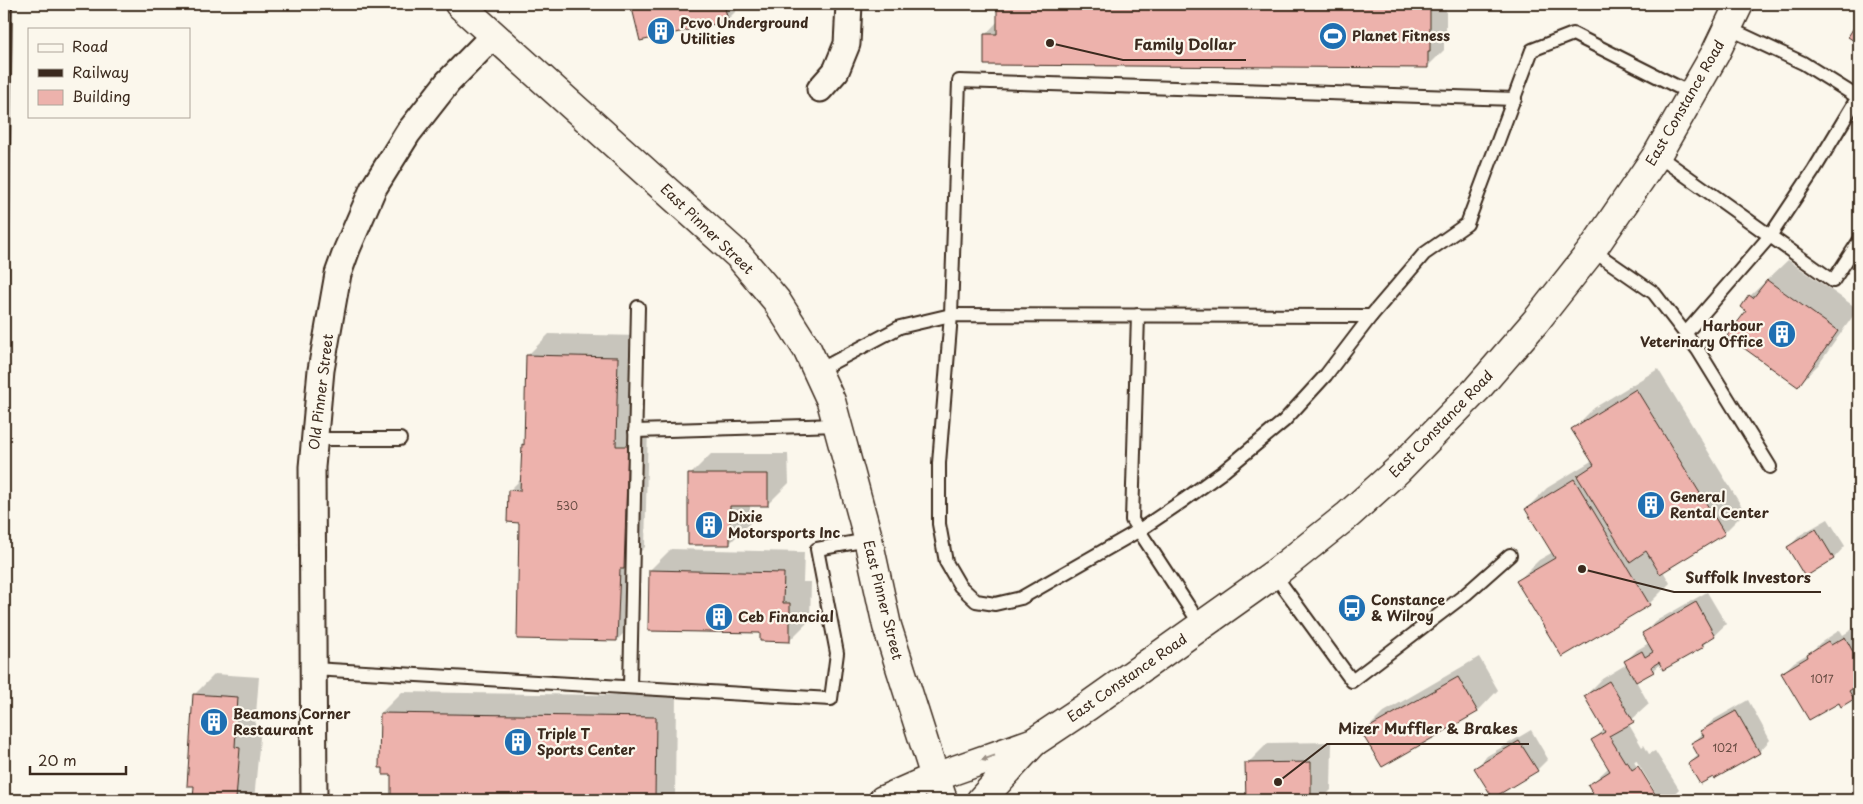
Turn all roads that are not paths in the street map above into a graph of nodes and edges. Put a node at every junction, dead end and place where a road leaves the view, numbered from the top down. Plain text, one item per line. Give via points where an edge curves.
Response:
1 (459, 4) edge
2 (849, 4) edge
3 (1734, 16) edge
4 (494, 35) junction
5 (820, 90) dead end
6 (1692, 94) junction
7 (1859, 97) edge
8 (1515, 99) junction
9 (1657, 155) junction
10 (1770, 236) junction
11 (1859, 241) edge
12 (1592, 250) junction
13 (638, 308) dead end
14 (951, 315) junction
15 (1138, 315) junction
16 (1371, 316) junction
17 (1686, 334) junction
18 (817, 371) junction
19 (838, 425) junction
20 (635, 431) junction
21 (315, 439) junction
22 (400, 439) dead end
23 (1770, 467) dead end
24 (1138, 531) junction
25 (868, 540) junction
26 (1510, 555) dead end
27 (1274, 574) junction
28 (1202, 627) junction
29 (313, 669) junction
30 (630, 687) junction
31 (1034, 742) junction
32 (939, 789) edge
33 (314, 800) edge
34 (883, 800) edge
35 (981, 800) edge

1 - 4 main road, East Pinner Street
2 - 5 street via 847,44 836,71
3 - 6 main road, East Constance Road
3 - 7 lane
4 - 18 main road, East Pinner Street via 738,255 776,300
4 - 21 street, Old Pinner Street via 448,82 408,133 374,189 358,224 338,274 321,370
6 - 8 lane via 1573,34 1532,50
6 - 9 main road, East Constance Road
7 - 10 lane
8 - 14 lane via 959,81
8 - 16 lane via 1467,224 1424,254
9 - 10 lane
9 - 12 main road, East Constance Road
10 - 11 lane via 1833,281
10 - 17 lane
12 - 17 lane via 1654,293
12 - 27 main road, East Constance Road via 1477,389 1398,470
13 - 20 lane
14 - 15 lane
14 - 18 lane via 900,326
14 - 24 lane via 939,463 939,524 946,562 960,586 976,602 995,604 1021,598
15 - 16 lane
15 - 24 lane via 1132,520
16 - 24 lane via 1326,375 1284,421 1224,471
17 - 23 lane
18 - 19 main road, East Pinner Street
19 - 20 lane
19 - 25 main road, East Pinner Street
20 - 30 lane
21 - 22 lane
21 - 29 street, Old Pinner Street via 312,477
24 - 28 lane
25 - 30 lane via 817,549 837,653 831,698
25 - 32 main road, East Pinner Street via 887,626
26 - 27 lane via 1466,594 1352,681
27 - 28 main road, East Constance Road
28 - 31 main road, East Constance Road
29 - 30 lane
29 - 33 street, Old Pinner Street
31 -> 32 main road, East Constance Road
31 - 35 main road, East Constance Road
32 - 34 main road, East Constance Road

